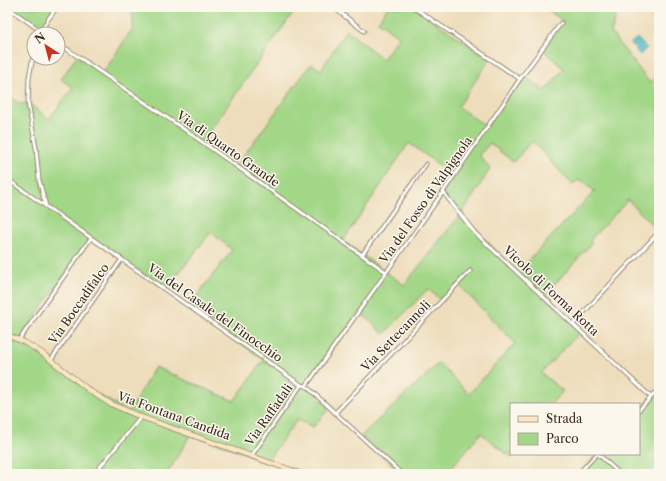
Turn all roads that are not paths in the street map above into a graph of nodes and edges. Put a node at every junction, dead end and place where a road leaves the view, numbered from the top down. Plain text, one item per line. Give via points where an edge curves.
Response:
1 (7, 7) edge
2 (57, 7) edge
3 (333, 7) edge
4 (414, 7) edge
5 (561, 24) dead end
6 (32, 26) edge
7 (44, 26) edge
8 (364, 31) dead end
9 (66, 48) edge
10 (31, 66) edge
11 (520, 80) junction
12 (426, 164) dead end
13 (7, 179) edge
14 (443, 192) junction
15 (46, 206) junction
16 (659, 232) edge
17 (91, 238) junction
18 (362, 255) junction
19 (122, 259) junction
20 (470, 271) dead end
21 (386, 272) junction
22 (573, 324) junction
23 (7, 335) edge
24 (19, 340) junction
25 (51, 360) junction
26 (301, 385) junction
27 (306, 386) junction
28 (659, 389) edge
29 (651, 397) junction
30 (640, 409) edge
31 (335, 413) junction
32 (141, 417) junction
33 (252, 455) junction
34 (597, 455) edge
35 (599, 455) edge
36 (291, 472) edge
37 (94, 474) edge
38 (302, 474) edge
39 (402, 474) edge
40 (578, 474) edge
41 (620, 474) edge

1 - 6 street
2 - 7 street
3 - 8 street
4 - 11 street
5 - 11 street, Via del Fosso di Valpignola
9 - 18 street, Via di Quarto Grande
10 - 15 street via 28,103 39,179
11 - 14 street, Via del Fosso di Valpignola
12 - 18 street
13 - 15 street, Via del Casale del Finocchio
14 - 21 street, Via del Fosso di Valpignola
14 - 22 street, Vicolo di Forma Rotta via 474,232
15 - 17 street, Via del Casale del Finocchio
16 - 22 street
17 - 19 street, Via del Casale del Finocchio
17 - 24 street
18 - 21 street, Via di Quarto Grande
19 - 25 street, Via Boccadifalco
19 - 26 street, Via del Casale del Finocchio
20 - 31 street, Via Settecannoli
21 - 27 street, Via del Fosso di Valpignola
22 - 29 street, Vicolo di Forma Rotta
23 - 24 main road, Via Fontana Candida
24 - 25 main road, Via Fontana Candida
25 - 32 main road, Via Fontana Candida via 98,397
26 - 27 street, Via del Casale del Finocchio
26 - 33 street, Via Raffadali
27 - 31 street
28 - 29 street
29 - 30 street
31 - 39 street
32 - 33 main road, Via Fontana Candida
32 - 37 street
33 - 36 main road, Via Fontana Candida
34 - 40 street
35 - 41 street
36 - 38 main road, Via Fontana Candida

